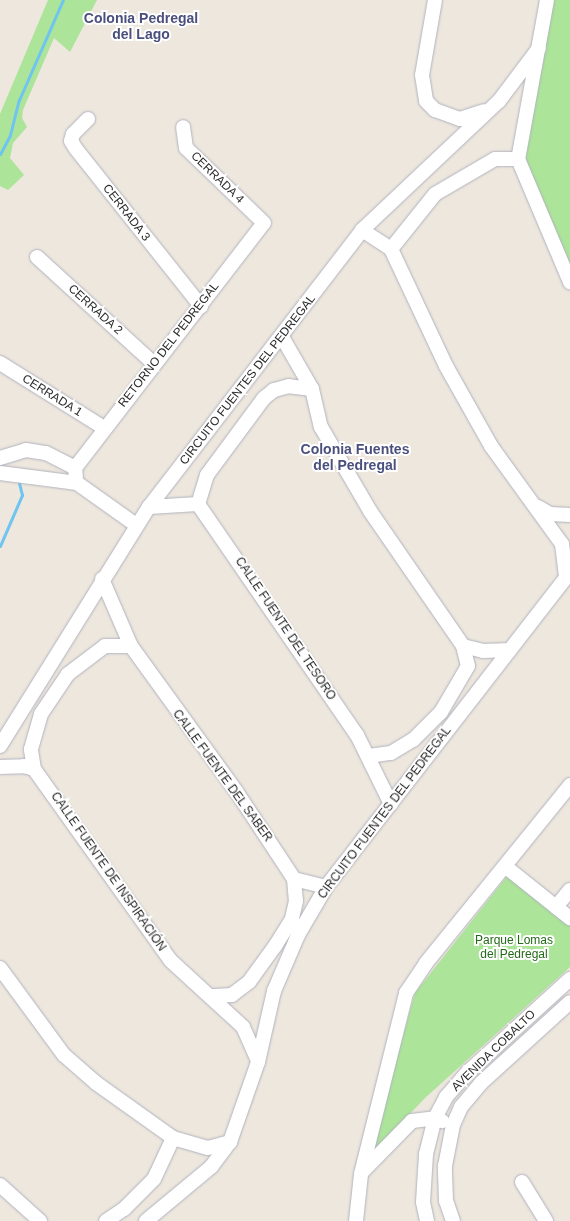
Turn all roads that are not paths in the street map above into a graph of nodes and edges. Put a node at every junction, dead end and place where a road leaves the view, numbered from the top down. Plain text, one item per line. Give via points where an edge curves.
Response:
1 (434, 0) edge
2 (547, 0) edge
3 (539, 48) junction
4 (499, 101) junction
5 (88, 120) dead end
6 (183, 127) dead end
7 (518, 159) junction
8 (264, 222) joint
9 (362, 230) junction
10 (391, 249) junction
11 (37, 257) dead end
12 (570, 282) edge
13 (201, 306) junction
14 (282, 337) junction
15 (0, 363) edge
16 (153, 363) junction
17 (312, 389) junction
18 (104, 428) junction
19 (0, 458) edge
20 (75, 468) junction
21 (1, 473) edge
22 (77, 483) junction
23 (198, 504) junction
24 (149, 507) junction
25 (537, 507) junction
26 (570, 516) edge
27 (136, 525) junction
28 (568, 575) edge
29 (102, 579) junction
30 (131, 646) junction
31 (463, 646) junction
32 (510, 650) junction
33 (0, 746) edge
34 (370, 756) junction
35 (0, 767) edge
36 (34, 769) junction
37 (570, 786) edge
38 (391, 804) junction
39 (506, 867) junction
40 (294, 879) junction
41 (326, 887) junction
42 (570, 890) edge
43 (556, 907) junction
44 (570, 918) edge
45 (0, 968) edge
46 (570, 980) edge
47 (210, 996) junction
48 (570, 1002) edge
49 (258, 1062) junction
50 (435, 1118) junction
51 (452, 1125) junction
52 (173, 1138) junction
53 (230, 1142) junction
54 (361, 1174) junction
55 (522, 1182) dead end
56 (0, 1186) edge
57 (40, 1221) edge
58 (106, 1221) edge
59 (146, 1221) edge
60 (356, 1221) edge
61 (426, 1221) edge
62 (453, 1221) edge
63 (546, 1221) edge

1 - 4 street via 422,75 426,101 435,110 460,119 481,113
2 - 3 street, CIRCUITO FUENTES DEL PEDREGAL
3 - 4 street, CIRCUITO FUENTES DEL PEDREGAL
3 - 7 street, CIRCUITO FUENTES DEL PEDREGAL
4 - 9 street, CIRCUITO FUENTES DEL PEDREGAL
5 - 13 street, CERRADA 3 via 73,134 71,142
6 - 8 street, CERRADA 4 via 186,148
7 - 10 street via 494,159 435,194
7 - 12 street
8 - 13 street, RETORNO DEL PEDREGAL
9 - 10 street
9 - 14 street, CIRCUITO FUENTES DEL PEDREGAL
10 - 25 street via 446,366 486,438
11 - 16 street, CERRADA 2
13 - 16 street, RETORNO DEL PEDREGAL
14 - 17 street
14 - 24 street, CIRCUITO FUENTES DEL PEDREGAL
15 - 18 street, CERRADA 1
16 - 18 street, RETORNO DEL PEDREGAL
17 - 23 street via 289,386 274,390 264,398 207,475
17 - 31 street via 321,427 350,477
18 - 20 street, RETORNO DEL PEDREGAL
19 - 20 street via 26,450 46,453
20 - 22 street
21 - 22 street
22 - 27 street
23 - 24 street
23 - 34 street, CALLE FUENTE DEL TESORO via 273,609
24 - 27 street, CIRCUITO FUENTES DEL PEDREGAL
25 - 26 street via 550,514
25 - 28 street via 562,544
27 - 29 street, CIRCUITO FUENTES DEL PEDREGAL
28 - 32 street, CIRCUITO FUENTES DEL PEDREGAL
29 - 30 street, CALLE FUENTE DEL SABER
29 - 33 street, CIRCUITO FUENTES DEL PEDREGAL
30 - 36 street via 105,646 68,674 41,714 31,749
30 - 40 street, CALLE FUENTE DEL SABER via 236,791
31 - 32 street via 483,651
31 - 34 street via 468,666 441,712 413,740 392,753
32 - 38 street, CIRCUITO FUENTES DEL PEDREGAL
34 - 38 street, CALLE FUENTE DEL TESORO
35 - 36 street
36 - 47 street, CALLE FUENTE DE INSPIRACIÓN via 170,960
37 - 39 street
38 - 41 street, CIRCUITO FUENTES DEL PEDREGAL
39 - 43 street
39 - 54 street via 426,962 406,993
40 - 41 street
40 - 47 street via 296,901 292,919 270,953 249,982 232,995
41 - 49 street, CIRCUITO FUENTES DEL PEDREGAL via 298,935 274,991
42 - 43 street
43 - 44 street
45 - 52 street via 64,1055 96,1083
46 - 50 street, AVENIDA COBALTO via 469,1072 446,1098
47 - 49 street, CALLE FUENTE DE INSPIRACIÓN via 243,1027
48 - 51 street, AVENIDA COBALTO via 481,1083 461,1107
49 - 53 street, CIRCUITO FUENTES DEL PEDREGAL
50 - 51 street
50 - 54 street via 412,1121
50 - 61 street, AVENIDA COBALTO via 426,1154 423,1202
51 - 62 street, AVENIDA COBALTO via 445,1166 446,1201
52 - 53 street via 208,1148
52 - 58 street via 154,1179 124,1209
53 - 59 street, CIRCUITO FUENTES DEL PEDREGAL via 211,1167
54 - 60 street
55 - 63 street
56 - 57 street

